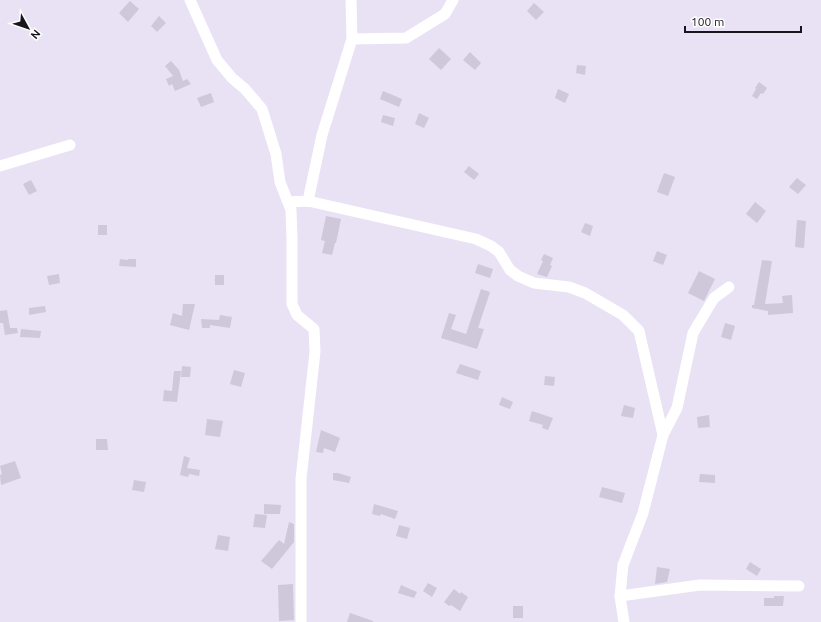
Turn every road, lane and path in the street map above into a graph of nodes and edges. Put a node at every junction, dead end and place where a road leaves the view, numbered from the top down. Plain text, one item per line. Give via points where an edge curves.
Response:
1 (190, 0) edge
2 (351, 0) edge
3 (453, 0) edge
4 (352, 39) junction
5 (70, 145) dead end
6 (0, 166) edge
7 (308, 201) junction
8 (288, 202) junction
9 (729, 287) dead end
10 (663, 435) junction
11 (799, 586) dead end
12 (620, 596) junction
13 (301, 622) edge
14 (624, 622) edge

1 - 8 street via 217,60 262,109 276,154 280,182
2 - 4 street
3 - 4 street via 445,14 406,38
4 - 7 street via 322,134
5 - 6 street
7 - 8 street
7 - 10 street via 476,239 499,252 510,270 518,276 534,283 569,287 585,293 623,315 639,331
8 - 13 street via 291,210 292,304 297,315 314,329 315,338 301,479
9 - 10 street via 714,298 693,333 677,408
10 - 12 street via 643,513 623,565
11 - 12 street via 700,585
12 - 14 street

